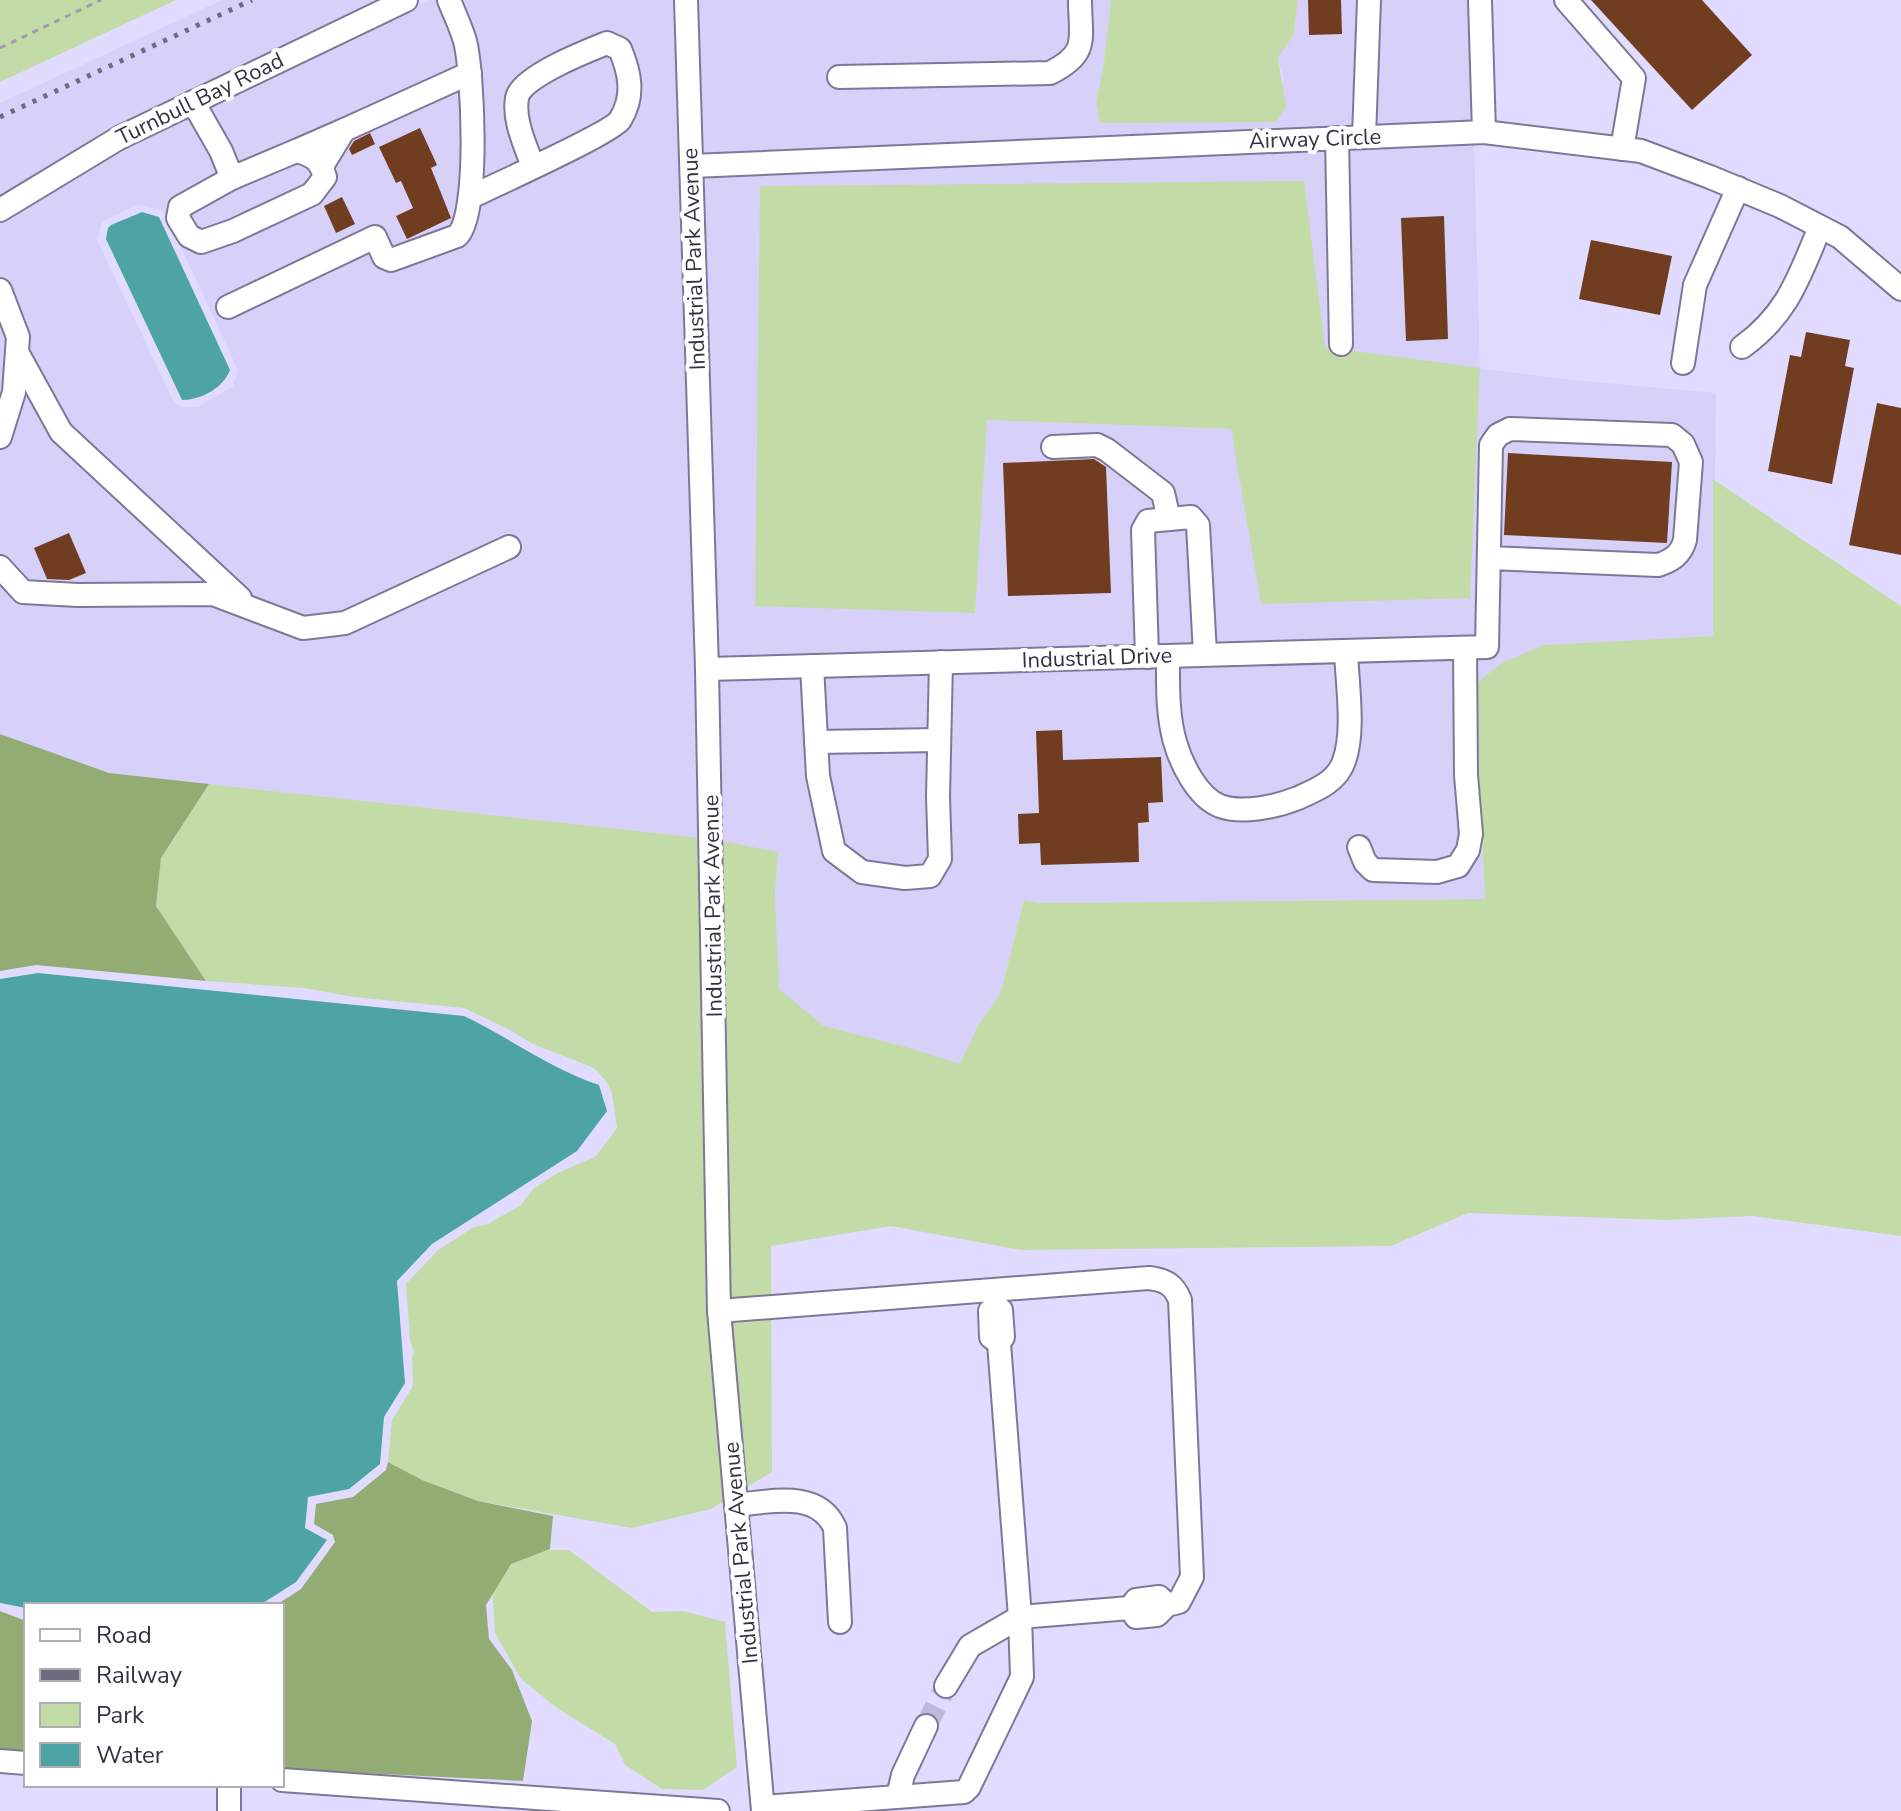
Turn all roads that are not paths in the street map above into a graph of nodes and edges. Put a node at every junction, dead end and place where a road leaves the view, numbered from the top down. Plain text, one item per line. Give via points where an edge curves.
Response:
1 (406, 0) edge
2 (449, 0) edge
3 (686, 0) edge
4 (1080, 0) edge
5 (1369, 0) edge
6 (1480, 0) edge
7 (1566, 0) edge
8 (470, 73) junction
9 (839, 77) dead end
10 (193, 102) junction
11 (344, 130) junction
12 (1484, 132) junction
13 (1364, 137) junction
14 (1337, 138) junction
15 (1622, 149) junction
16 (296, 151) junction
17 (322, 166) junction
18 (692, 166) junction
19 (533, 167) junction
20 (232, 178) junction
21 (1738, 188) junction
22 (471, 197) junction
23 (0, 210) edge
24 (1820, 227) junction
25 (1901, 289) edge
26 (0, 290) edge
27 (228, 307) dead end
28 (1341, 344) dead end
29 (1742, 347) dead end
30 (17, 352) junction
31 (1683, 363) dead end
32 (0, 437) edge
33 (1053, 447) dead end
34 (1169, 519) junction
35 (509, 547) dead end
36 (1489, 558) junction
37 (0, 567) edge
38 (249, 607) junction
39 (1476, 647) junction
40 (1346, 651) junction
41 (1205, 654) junction
42 (1158, 656) junction
43 (941, 662) junction
44 (812, 666) junction
45 (707, 669) junction
46 (939, 740) junction
47 (816, 742) junction
48 (1359, 847) dead end
49 (995, 1298) junction
50 (719, 1311) junction
51 (736, 1505) junction
52 (1020, 1617) junction
53 (840, 1622) dead end
54 (946, 1686) tunnel mouth
55 (926, 1726) tunnel mouth
56 (0, 1761) edge
57 (24, 1763) edge
58 (284, 1780) edge
59 (229, 1787) edge
60 (898, 1796) junction
61 (560, 1806) edge
62 (763, 1809) edge
63 (682, 1810) edge
64 (229, 1811) edge
65 (718, 1811) edge

1 - 10 street, Turnbull Bay Road
2 - 8 street via 465,41
3 - 18 street, Industrial Park Avenue
4 - 9 street via 1080,47 1071,63 1050,73
5 - 13 street
6 - 12 street
7 - 15 street via 1634,78
8 - 11 street
8 - 22 street
10 - 20 street
10 - 23 street, Turnbull Bay Road via 119,138
11 - 16 street
11 - 17 street
12 - 13 street, Airway Circle
12 - 15 street, Airway Circle
13 - 14 street, Airway Circle
14 - 18 street, Airway Circle
14 - 28 street
15 - 21 street, Airway Circle via 1641,151
16 - 17 street via 313,156
16 - 20 street
17 - 20 street via 325,177 312,194 201,242 189,236 178,218 180,207
18 - 45 street, Industrial Park Avenue
19 - 19 street via 618,124 631,75 620,49 607,43 526,82 516,96 518,123
19 - 22 street
21 - 24 street, Airway Circle
21 - 31 street via 1695,285
22 - 27 street via 457,236 391,260 384,257 375,237
24 - 25 street, Airway Circle via 1840,237
24 - 29 street via 1789,299 1765,330
26 - 30 street via 18,337
30 - 32 street via 14,392
30 - 38 street via 61,432
33 - 34 street via 1097,445 1107,450 1163,493
34 - 41 street via 1191,517 1198,525
34 - 42 street via 1148,521 1143,530
35 - 38 street via 345,623 303,628
36 - 36 street via 1491,445 1503,431 1672,435 1686,449 1691,462 1685,540 1671,560 1658,565
36 - 39 street
37 - 38 street via 23,592 213,594
39 - 40 street, Industrial Drive
39 - 48 street via 1466,775 1468,850 1458,866 1437,872 1373,870
40 - 41 street, Industrial Drive
40 - 42 street via 1349,739 1340,772 1321,788 1279,806 1257,809 1219,806 1201,792 1175,742
41 - 42 street, Industrial Drive
42 - 43 street, Industrial Drive
43 - 44 street, Industrial Drive
43 - 46 street
44 - 45 street, Industrial Drive
44 - 47 street
45 - 50 street, Industrial Park Avenue
46 - 47 street
46 - 47 street via 940,859 930,876 905,878 862,872 834,851
49 - 50 street
49 - 52 street via 1001,1310 999,1343
49 - 52 street via 1149,1278 1169,1283 1180,1300 1192,1577 1179,1602 1167,1605 1159,1597 1136,1600 1130,1608
50 - 51 street, Industrial Park Avenue
51 - 53 street via 795,1500 831,1518
51 - 62 street, Industrial Park Avenue
52 - 54 street via 970,1646
52 - 60 street via 1022,1677 969,1787 964,1792
55 - 60 street
56 - 57 street
58 - 61 street
59 - 64 street
60 - 62 street
61 - 63 street
63 - 65 street

